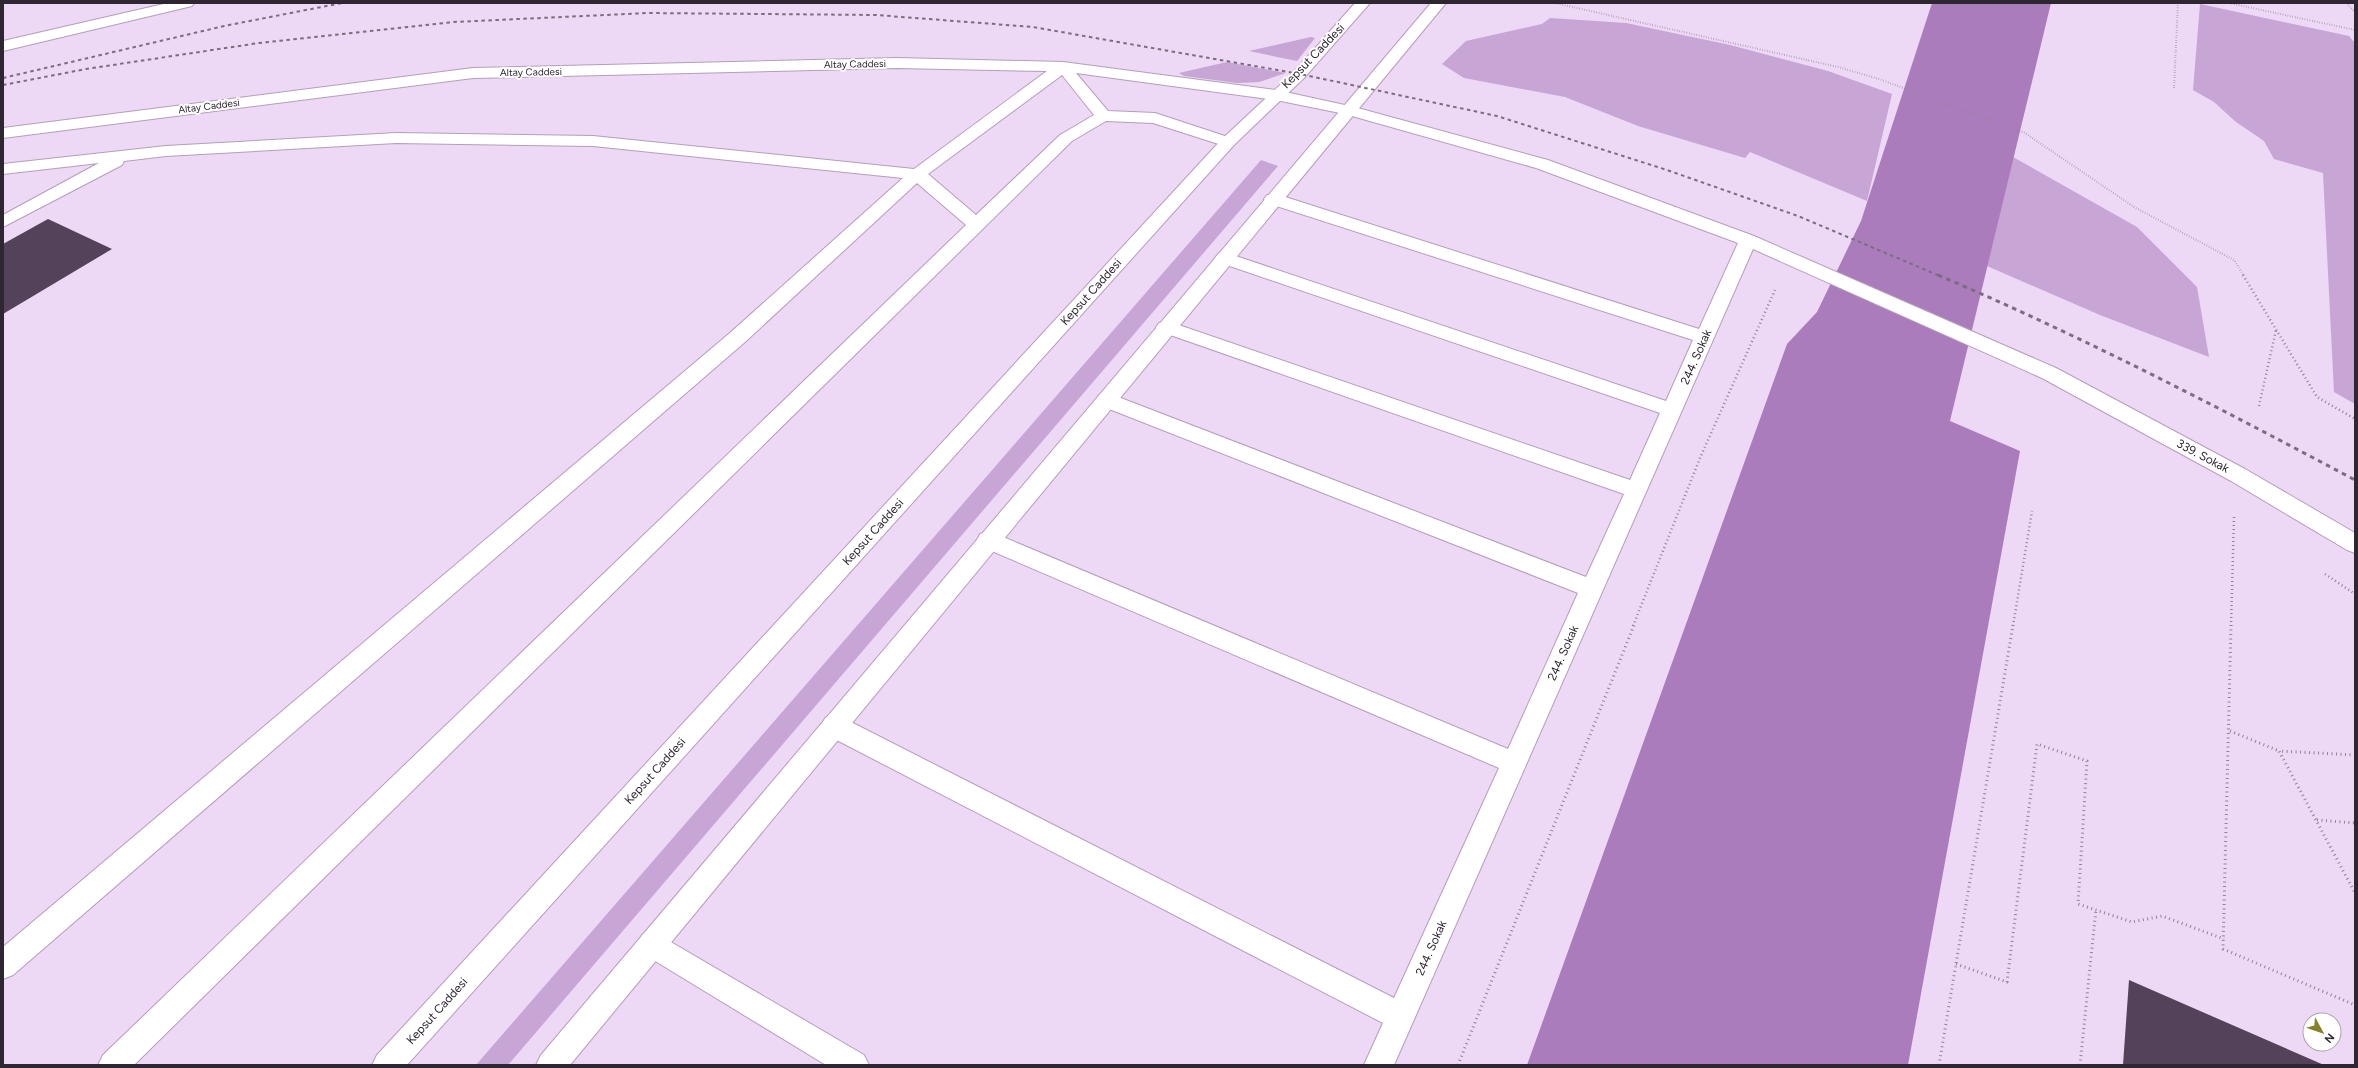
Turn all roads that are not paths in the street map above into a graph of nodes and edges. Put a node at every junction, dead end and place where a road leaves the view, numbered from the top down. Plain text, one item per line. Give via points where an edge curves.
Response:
1 (187, 3) edge
2 (1364, 3) edge
3 (1439, 3) edge
4 (3, 46) edge
5 (1063, 67) junction
6 (1276, 95) junction
7 (1348, 110) junction
8 (1103, 116) junction
9 (3, 133) edge
10 (1228, 142) junction
11 (126, 156) junction
12 (3, 169) edge
13 (917, 174) junction
14 (1273, 200) junction
15 (3, 222) edge
16 (976, 224) junction
17 (1748, 240) junction
18 (1224, 258) junction
19 (1166, 328) junction
20 (1704, 337) junction
21 (1106, 400) junction
22 (1672, 410) junction
23 (1636, 490) junction
24 (988, 540) junction
25 (2355, 544) edge
26 (1592, 589) junction
27 (834, 726) junction
28 (1514, 763) junction
29 (652, 944) junction
30 (3, 965) edge
31 (1400, 1016) junction
32 (113, 1065) edge
33 (387, 1065) edge
34 (551, 1065) edge
35 (854, 1065) edge
36 (1379, 1065) edge

1 - 4 street
2 - 6 street, Kepsut Caddesi via 1300,74
3 - 7 street
5 - 6 street, Altay Caddesi
5 - 8 street
5 - 9 street, Altay Caddesi via 897,63 473,73
5 - 13 street
6 - 7 street, Altay Caddesi
6 - 10 street, Kepsut Caddesi
7 - 14 street
7 - 17 street, Altay Caddesi via 1542,164
8 - 10 street via 1155,118
8 - 16 street via 1066,138
10 - 33 street, Kepsut Caddesi
11 - 12 street
11 - 13 street via 396,138 585,141
11 - 15 street
13 - 16 street
13 - 30 street via 738,337
14 - 18 street
14 - 20 street
16 - 32 street
17 - 20 street, 244. Sokak
17 - 25 street, 339. Sokak via 2049,373 2238,475
18 - 19 street
18 - 22 street
19 - 21 street
19 - 23 street
20 - 22 street, 244. Sokak
21 - 24 street
21 - 26 street
22 - 23 street, 244. Sokak
23 - 26 street, 244. Sokak
24 - 27 street
24 - 28 street
26 - 28 street, 244. Sokak
27 - 29 street
27 - 31 street
28 - 31 street, 244. Sokak
29 - 34 street
29 - 35 street
31 - 36 street, 244. Sokak

